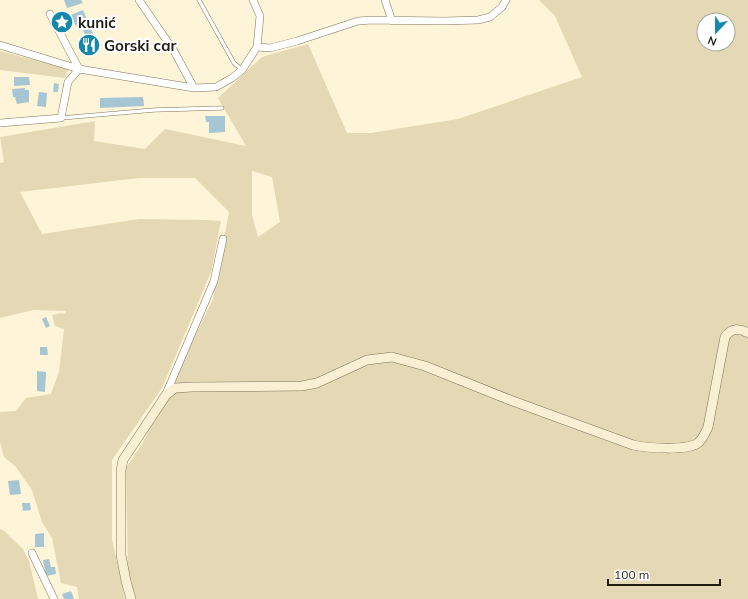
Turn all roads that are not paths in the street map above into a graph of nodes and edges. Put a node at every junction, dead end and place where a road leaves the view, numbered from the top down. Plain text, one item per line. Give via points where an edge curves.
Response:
1 (139, 0) edge
2 (199, 0) edge
3 (252, 0) edge
4 (385, 0) edge
5 (506, 0) edge
6 (50, 14) dead end
7 (392, 20) junction
8 (0, 45) edge
9 (257, 47) junction
10 (79, 69) junction
11 (242, 70) junction
12 (194, 88) junction
13 (222, 108) dead end
14 (61, 118) junction
15 (0, 123) edge
16 (223, 239) dead end
17 (748, 334) edge
18 (166, 395) junction
19 (32, 553) dead end
20 (54, 599) edge
21 (131, 599) edge

1 - 12 street via 174,51
2 - 11 lane via 234,63
3 - 9 street via 260,16
4 - 7 street
5 - 7 street via 490,17 478,20
6 - 10 street
7 - 9 street via 358,21 270,48
8 - 10 street
9 - 11 street
10 - 12 street
10 - 14 street via 68,82
11 - 12 street via 216,87
13 - 14 lane via 154,110
14 - 15 street
16 - 18 street via 214,281
17 - 18 street via 733,330 725,337 708,427 699,442 681,447 633,445 424,366 392,357 368,360 302,386 175,388
18 - 21 street via 124,460 121,470 121,555
19 - 20 street

